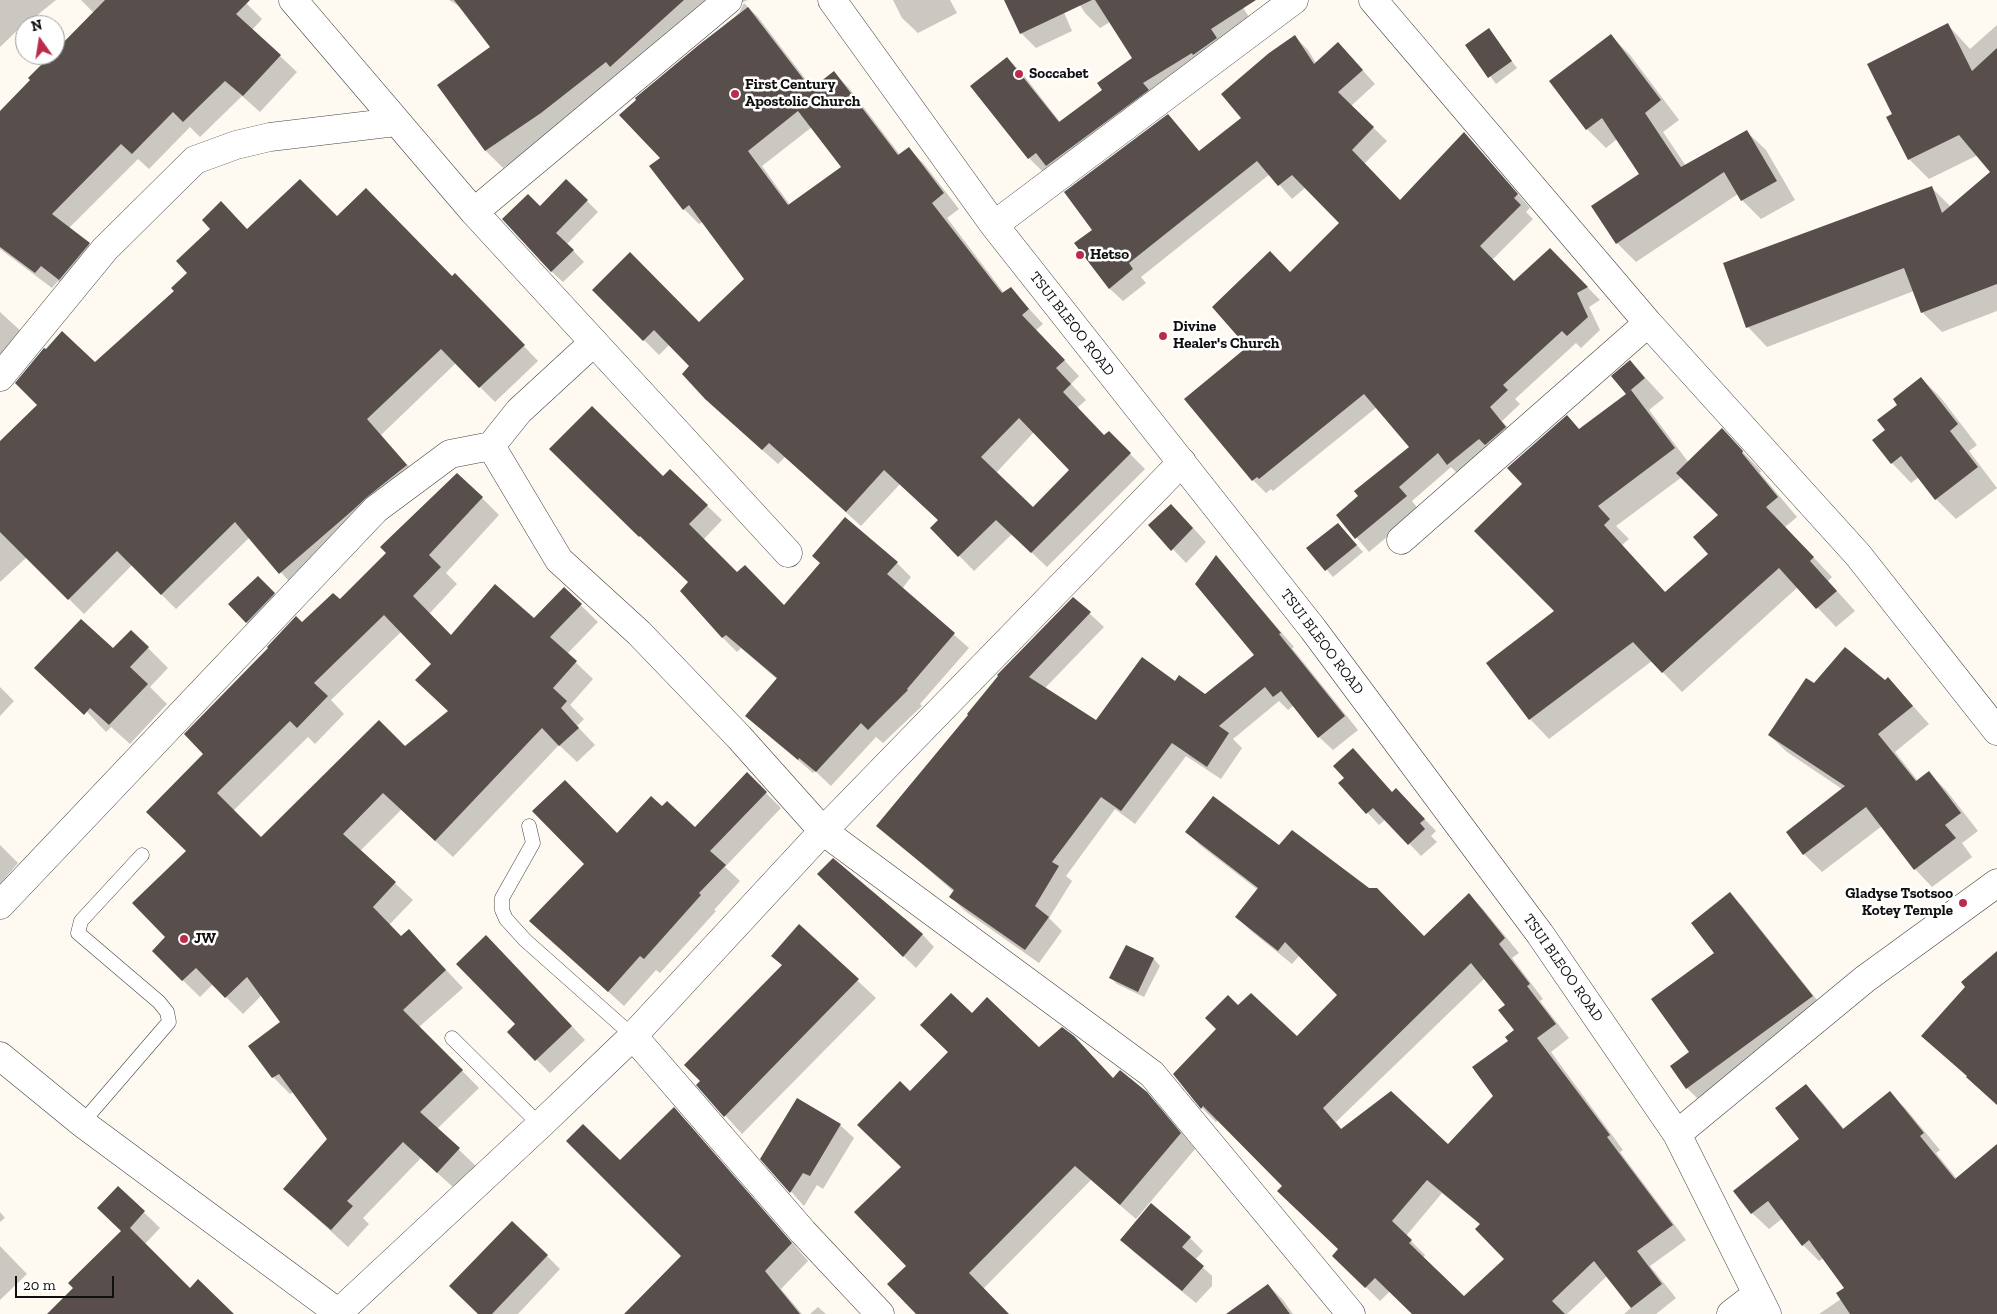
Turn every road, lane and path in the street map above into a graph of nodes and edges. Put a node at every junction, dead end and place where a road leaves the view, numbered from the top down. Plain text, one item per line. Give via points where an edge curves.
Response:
1 (293, 0) edge
2 (728, 0) edge
3 (832, 0) edge
4 (1294, 0) edge
5 (1373, 0) edge
6 (396, 122) junction
7 (474, 212) junction
8 (994, 225) junction
9 (1648, 323) junction
10 (594, 342) junction
11 (0, 377) edge
12 (491, 446) junction
13 (1182, 462) junction
14 (1401, 540) dead end
15 (788, 553) dead end
16 (1997, 731) edge
17 (529, 826) dead end
18 (823, 831) junction
19 (142, 855) dead end
20 (1997, 884) edge
21 (0, 905) edge
22 (633, 1036) junction
23 (452, 1038) dead end
24 (0, 1056) edge
25 (82, 1122) junction
26 (540, 1125) junction
27 (1677, 1134) junction
28 (1762, 1304) edge
29 (338, 1314) edge
30 (880, 1314) edge
31 (1351, 1314) edge
32 (1731, 1314) edge

1 - 6 street
2 - 7 street
3 - 8 street, TSUI BLEOO ROAD
4 - 8 street
5 - 9 street
6 - 7 street
6 - 11 street via 270,137 195,160 105,249
7 - 10 street
8 - 13 street, TSUI BLEOO ROAD
9 - 14 street
9 - 16 street via 1858,556
10 - 12 street via 519,411
10 - 15 street
12 - 18 street via 559,560 639,633
12 - 21 street via 450,454 376,509
13 - 18 street
13 - 27 street, TSUI BLEOO ROAD via 1313,629 1540,934
17 - 22 lane via 533,843 502,898 506,919 525,940
18 - 22 street
18 - 31 street via 1152,1074
19 - 25 lane via 81,921 78,933 158,1002 167,1012 169,1022
20 - 27 street via 1865,979
22 - 26 street
22 - 30 street via 803,1232
23 - 26 lane
24 - 25 street
25 - 29 street
26 - 29 street
27 - 28 street, TSUI BLEOO ROAD
28 - 32 street

